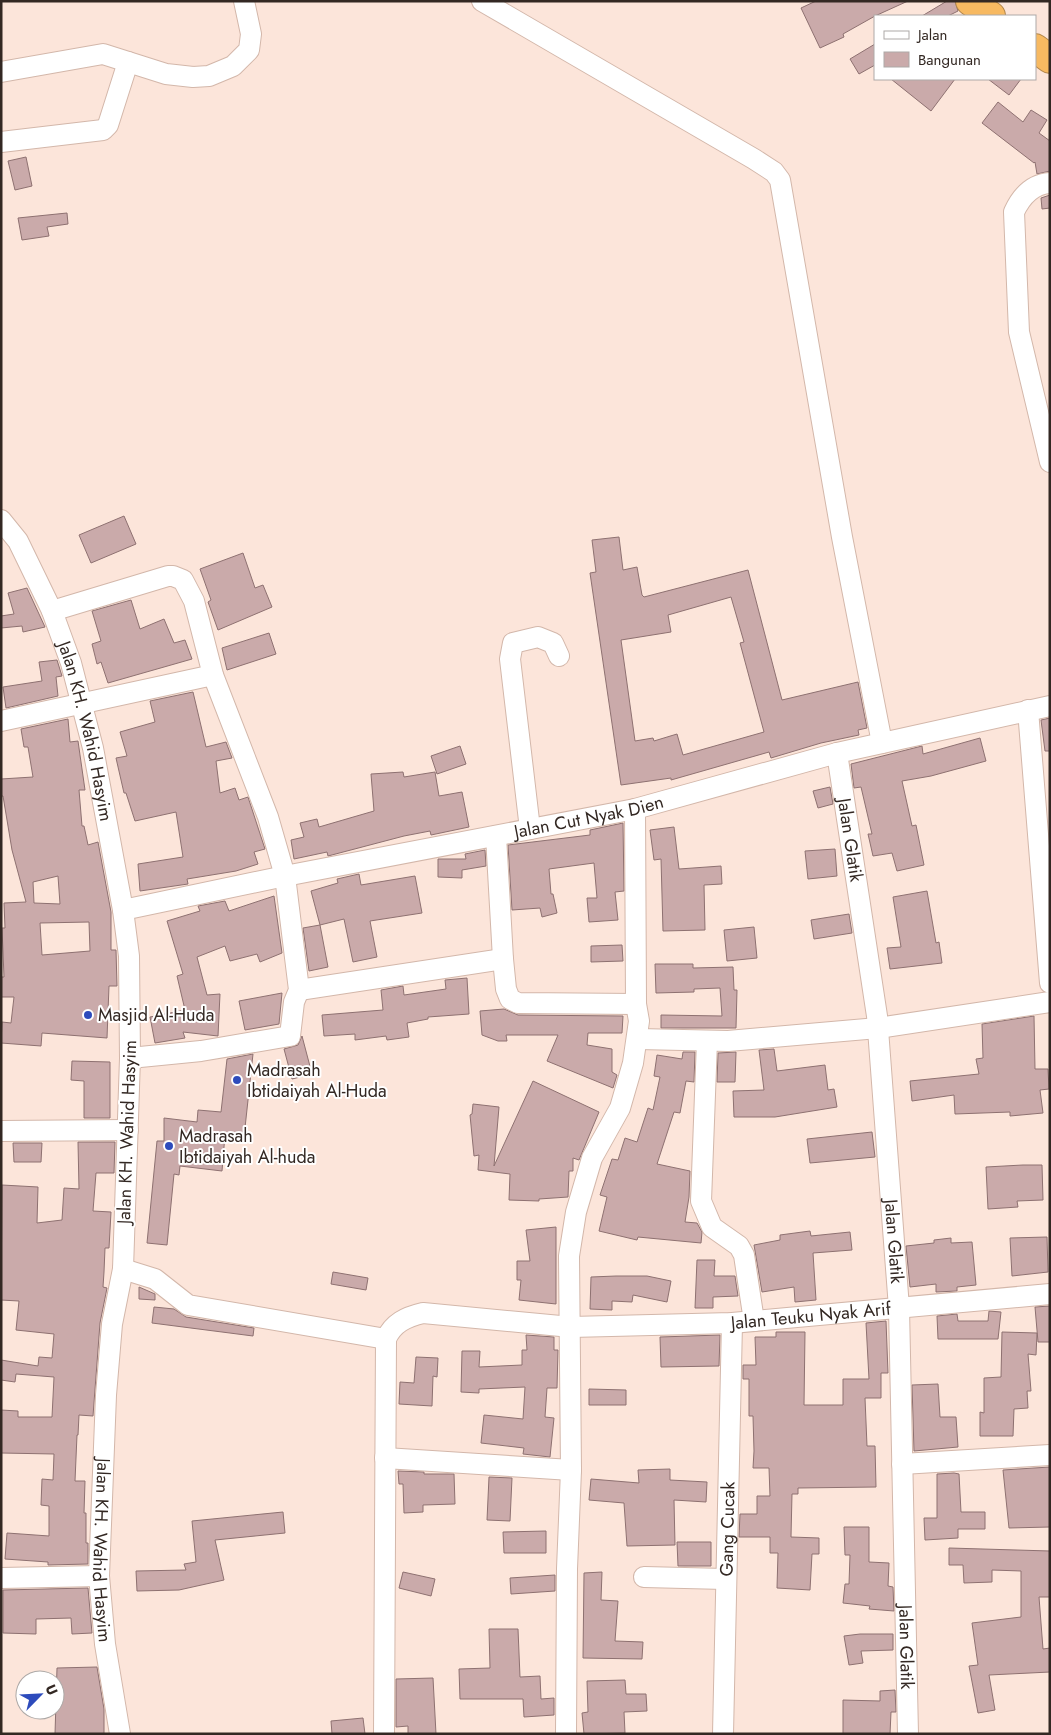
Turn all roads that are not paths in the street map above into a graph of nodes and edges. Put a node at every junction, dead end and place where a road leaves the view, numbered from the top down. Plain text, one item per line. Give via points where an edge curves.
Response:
1 (244, 1) edge
2 (482, 1) edge
3 (970, 1) edge
4 (990, 15) edge
5 (1036, 49) edge
6 (1050, 59) edge
7 (128, 62) junction
8 (1, 72) edge
9 (1, 142) edge
10 (1050, 182) edge
11 (1050, 462) edge
12 (1, 520) edge
13 (52, 611) junction
14 (559, 656) dead end
15 (213, 675) junction
16 (81, 703) junction
17 (1050, 706) edge
18 (1028, 710) junction
19 (1, 721) edge
20 (882, 743) junction
21 (837, 753) junction
22 (635, 809) junction
23 (530, 829) junction
24 (496, 836) junction
25 (285, 876) junction
26 (123, 910) junction
27 (502, 959) junction
28 (1050, 983) edge
29 (299, 990) junction
30 (1050, 1002) edge
31 (636, 1004) junction
32 (878, 1028) junction
33 (638, 1039) junction
34 (707, 1041) junction
35 (130, 1058) junction
36 (128, 1130) junction
37 (1, 1131) edge
38 (123, 1269) junction
39 (1050, 1294) edge
40 (899, 1308) junction
41 (754, 1321) junction
42 (732, 1323) junction
43 (571, 1327) junction
44 (386, 1340) junction
45 (1050, 1456) edge
46 (385, 1458) junction
47 (902, 1464) junction
48 (571, 1470) junction
49 (99, 1576) junction
50 (644, 1577) dead end
51 (1, 1578) edge
52 (725, 1578) junction
53 (120, 1734) edge
54 (384, 1734) edge
55 (566, 1734) edge
56 (723, 1734) edge
57 (908, 1734) edge

1 - 7 street via 251,40 246,55 233,66 209,76 193,78 166,74
2 - 20 street via 754,159 780,180 842,537
3 - 4 highway
5 - 6 highway
7 - 8 street via 95,54
7 - 9 street via 108,125 103,130
10 - 11 street via 1029,190 1021,199 1014,212 1014,242 1019,332
12 - 13 street, Jalan KH. Wahid Hasyim via 18,541
13 - 15 street via 168,576 178,577 194,601
13 - 16 street, Jalan KH. Wahid Hasyim
14 - 23 street via 552,643 538,637 513,643 510,659
15 - 16 street
15 - 25 street via 268,817
16 - 19 street
16 - 26 street, Jalan KH. Wahid Hasyim via 93,748
17 - 18 street, Jalan Cut Nyak Dien
18 - 20 street, Jalan Cut Nyak Dien
18 - 28 street
20 - 21 street, Jalan Cut Nyak Dien
21 - 22 street, Jalan Cut Nyak Dien
21 - 32 street, Jalan Glatik
22 - 23 street, Jalan Cut Nyak Dien
22 - 31 street
23 - 24 street, Jalan Cut Nyak Dien
24 - 25 street, Jalan Cut Nyak Dien
24 - 27 street
25 - 26 street, Jalan Cut Nyak Dien
25 - 29 street
26 - 35 street, Jalan KH. Wahid Hasyim via 129,956
27 - 29 street
27 - 31 street via 506,989 510,998 518,1003
29 - 35 street via 289,1037
30 - 32 street
31 - 33 street
32 - 34 street
32 - 40 street, Jalan Glatik
33 - 34 street
33 - 43 street via 620,1108 592,1158 576,1212 569,1256
34 - 41 street via 701,1201 712,1226 739,1246 744,1255
35 - 36 street, Jalan KH. Wahid Hasyim
36 - 37 street
36 - 38 street, Jalan KH. Wahid Hasyim
38 - 44 street via 155,1278 188,1305
38 - 49 street, Jalan KH. Wahid Hasyim via 112,1324 107,1386
39 - 40 street, Jalan Teuku Nyak Arif
40 - 41 street, Jalan Teuku Nyak Arif
40 - 47 street, Jalan Glatik
41 - 42 street, Jalan Teuku Nyak Arif
42 - 43 street, Jalan Teuku Nyak Arif
42 - 52 street, Gang Cucak
43 - 44 street, Jalan Teuku Nyak Arif via 423,1313 407,1317 390,1329
43 - 48 street
44 - 46 street
45 - 47 street
46 - 48 street
46 - 54 street
47 - 57 street, Jalan Glatik
48 - 55 street
49 - 51 street
49 - 53 street, Jalan KH. Wahid Hasyim via 105,1644
50 - 52 street
52 - 56 street, Gang Cucak

